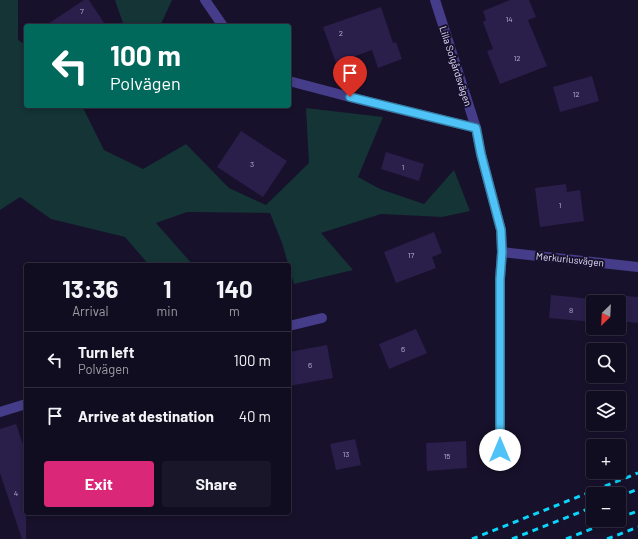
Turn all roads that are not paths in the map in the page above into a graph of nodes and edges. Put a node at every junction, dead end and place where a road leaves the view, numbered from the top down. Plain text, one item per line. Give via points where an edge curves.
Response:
1 (205, 0) edge
2 (435, 0) edge
3 (222, 24) edge
4 (291, 82) edge
5 (476, 128) junction
6 (502, 252) junction
7 (638, 267) edge
8 (322, 318) dead end
9 (291, 326) edge
10 (24, 405) edge
11 (0, 412) edge
12 (500, 466) dead end

1 - 3 street
2 - 5 street, Lilla Solgårdsvägen
4 - 5 street
5 - 6 street, Lilla Solgårdsvägen via 501,230
6 - 7 street, Merkuriusvägen
6 - 12 street, Lilla Solgårdsvägen
8 - 9 street
10 - 11 street

